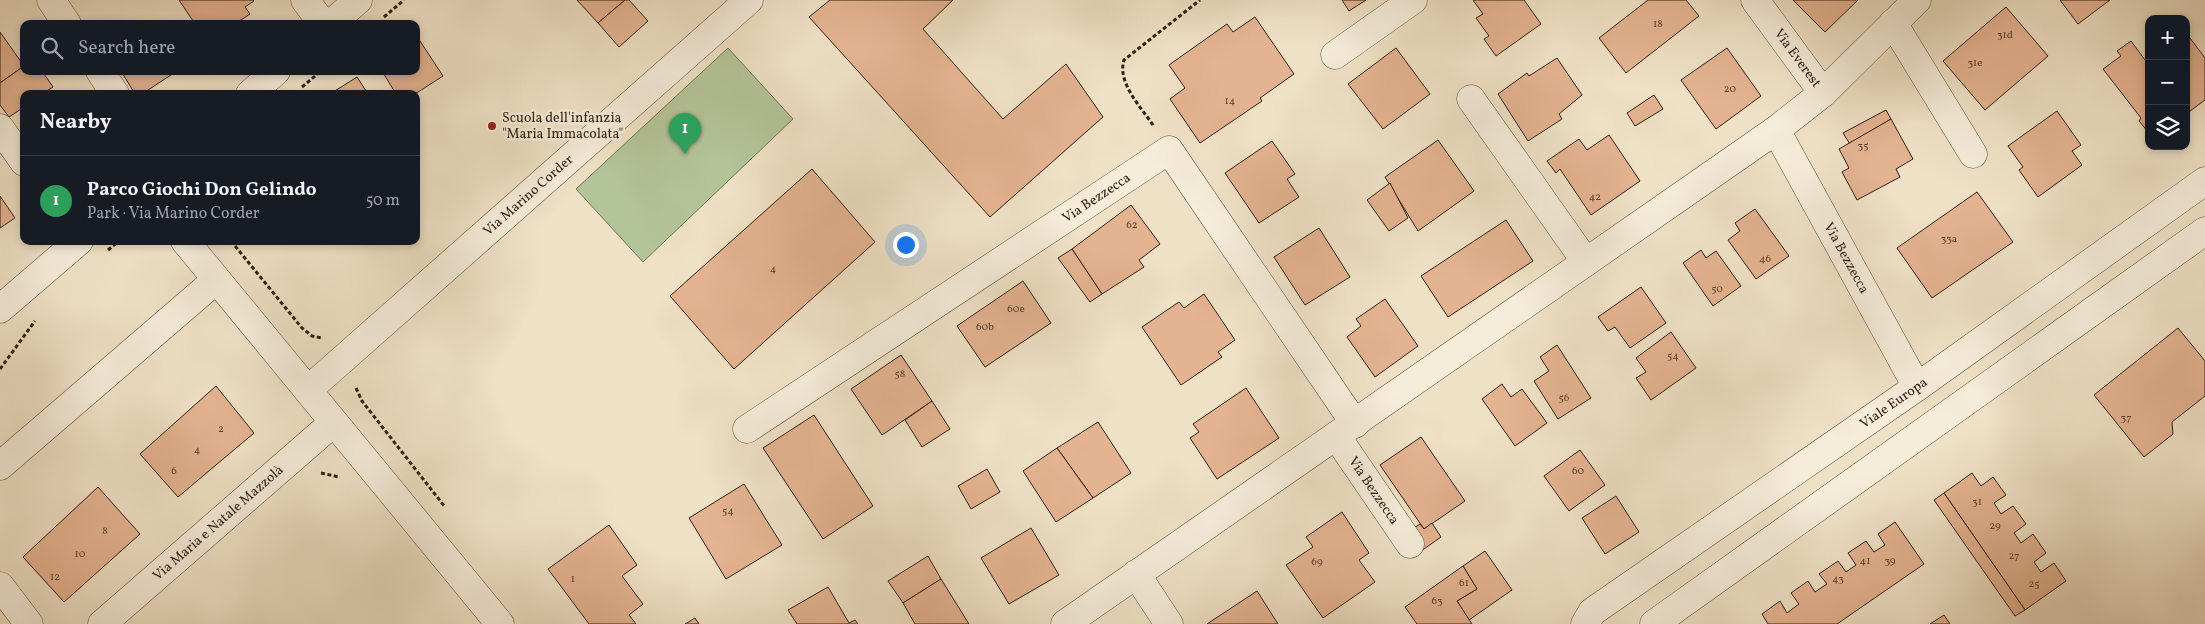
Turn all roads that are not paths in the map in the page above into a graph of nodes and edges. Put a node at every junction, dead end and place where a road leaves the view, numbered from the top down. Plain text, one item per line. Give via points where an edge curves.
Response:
1 (51, 0) edge
2 (305, 0) edge
3 (358, 0) edge
4 (749, 0) edge
5 (1413, 0) edge
6 (1755, 0) edge
7 (1917, 0) edge
8 (64, 20) edge
9 (319, 20) edge
10 (336, 20) edge
11 (1893, 24) junction
12 (1335, 55) dead end
13 (103, 75) edge
14 (271, 75) edge
15 (112, 90) edge
16 (255, 90) edge
17 (1823, 93) junction
18 (1471, 99) dead end
19 (0, 128) edge
20 (1776, 130) junction
21 (1973, 154) dead end
22 (20, 156) edge
23 (2205, 181) edge
24 (2205, 231) edge
25 (74, 245) edge
26 (187, 245) edge
27 (1586, 262) junction
28 (216, 280) junction
29 (0, 309) edge
30 (1917, 387) junction
31 (308, 390) junction
32 (333, 423) junction
33 (747, 429) dead end
34 (1346, 430) junction
35 (0, 466) edge
36 (1410, 544) dead end
37 (1136, 574) junction
38 (0, 586) edge
39 (29, 624) edge
40 (102, 624) edge
41 (500, 624) edge
42 (1065, 624) edge
43 (1169, 624) edge
44 (1585, 624) edge
45 (1654, 624) edge

1 - 8 street
2 - 9 street
3 - 10 street
4 - 31 street, Via Marino Corder
5 - 12 street
6 - 17 street, Via Everest
7 - 11 street
11 - 17 street
11 - 21 street
13 - 15 street
14 - 16 street
17 - 20 street
18 - 27 street
19 - 22 street
20 - 27 street
20 - 30 street, Via Bezzecca
23 - 30 street, Viale Europa
24 - 45 street
25 - 29 street
26 - 28 street
27 - 34 street
28 - 31 street
28 - 35 street
30 - 44 street, Viale Europa via 1592,612
31 - 32 street
32 - 40 street, Via Maria e Natale Mazzolà
32 - 41 street
33 - 34 street, Via Bezzecca via 1169,150
34 - 36 street, Via Bezzecca
34 - 37 street
37 - 42 street
37 - 43 street
38 - 39 street

